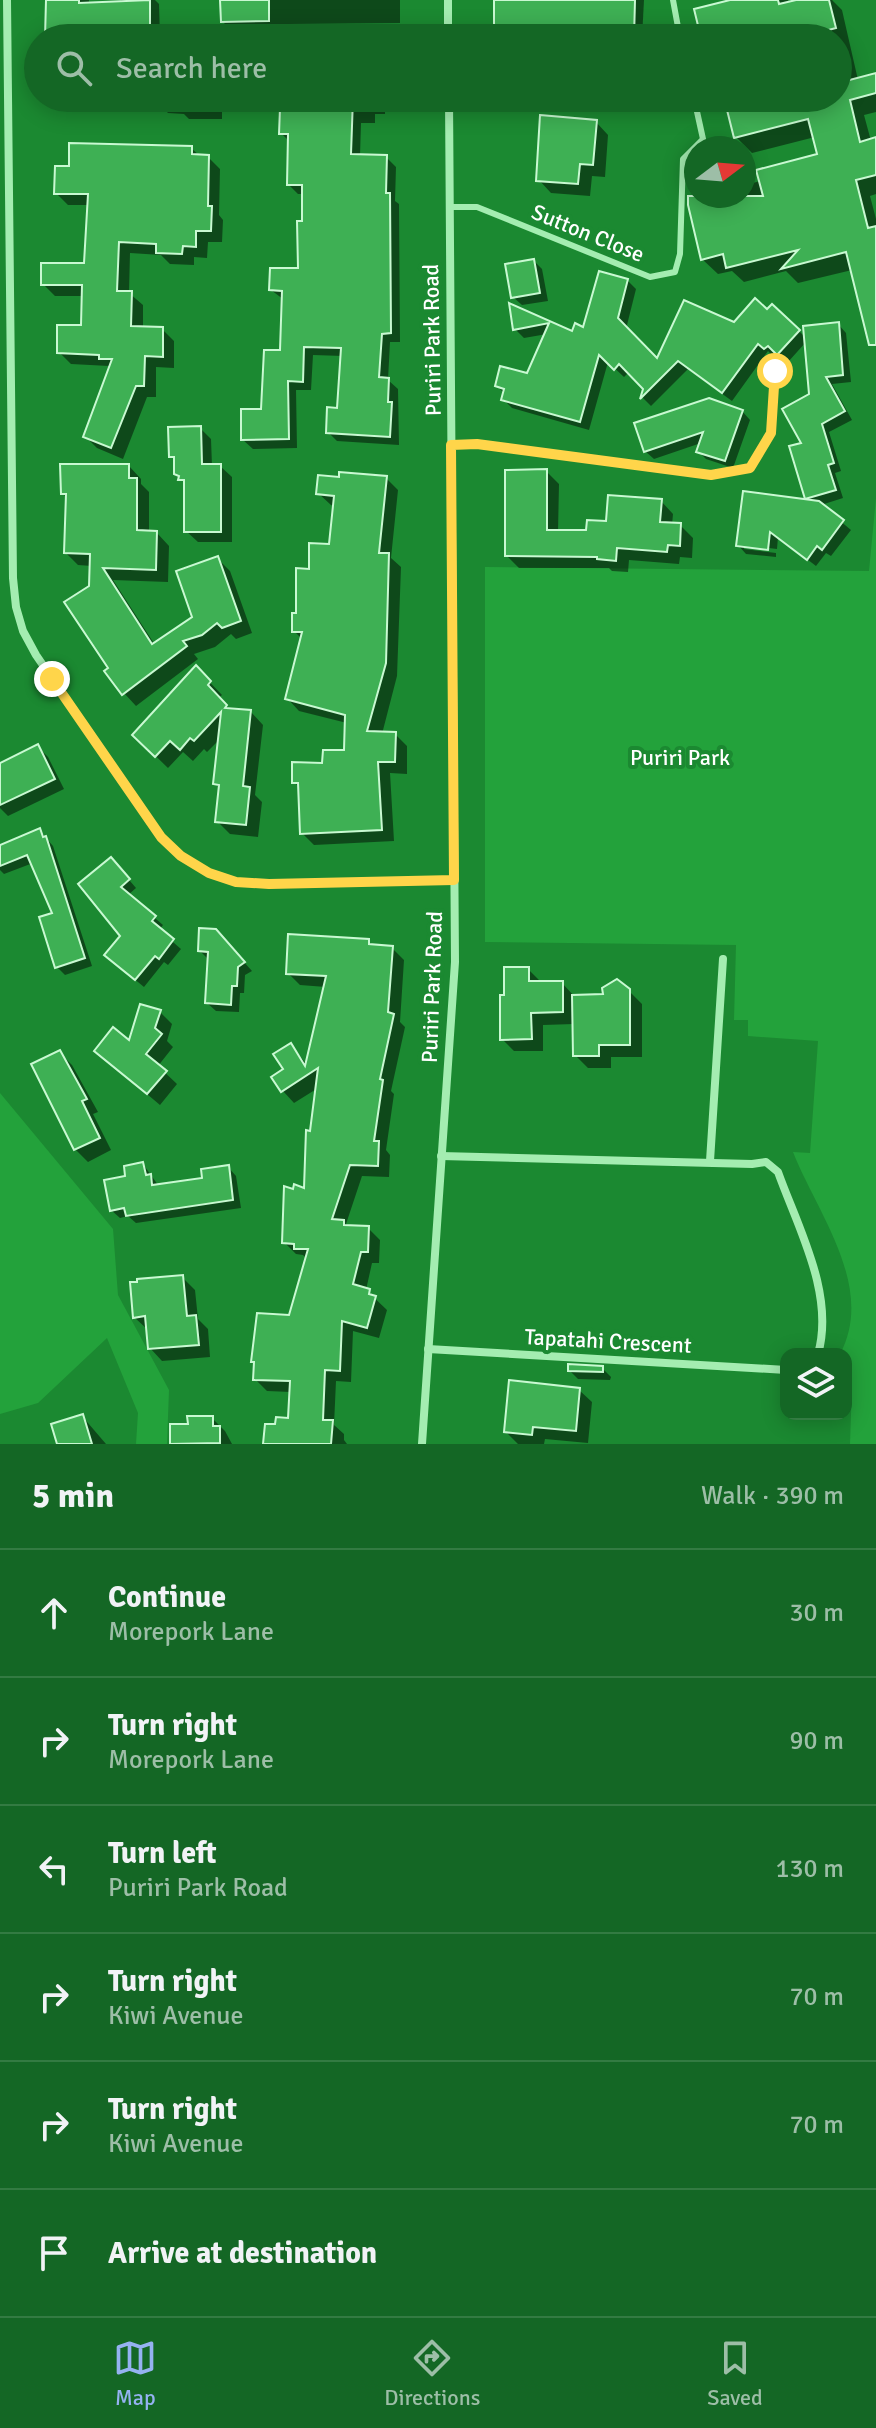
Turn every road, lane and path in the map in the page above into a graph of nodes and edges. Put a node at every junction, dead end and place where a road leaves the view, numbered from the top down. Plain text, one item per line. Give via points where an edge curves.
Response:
1 (7, 0) edge
2 (448, 0) edge
3 (673, 0) edge
4 (448, 24) edge
5 (677, 24) edge
6 (449, 112) edge
7 (697, 112) edge
8 (449, 207) junction
9 (775, 371) dead end
10 (451, 445) junction
11 (454, 880) junction
12 (723, 959) dead end
13 (441, 1156) junction
14 (710, 1161) junction
15 (820, 1348) edge
16 (428, 1349) junction
17 (780, 1370) edge
18 (422, 1444) edge

1 - 11 street via 13,578 23,631 161,837 209,873 269,884
2 - 4 street
3 - 5 lane
6 - 8 street, Puriri Park Road
7 - 8 lane, Sutton Close via 703,139 683,159 675,272 650,277 477,207
8 - 10 street, Puriri Park Road
9 - 10 street via 771,433 750,468 711,475
10 - 11 street, Puriri Park Road
11 - 13 street, Puriri Park Road via 455,962
12 - 14 street
13 - 14 street
13 - 16 street, Puriri Park Road
14 - 15 street via 766,1162 778,1172 818,1284
16 - 17 street, Tapatahi Crescent
16 - 18 street, Puriri Park Road

